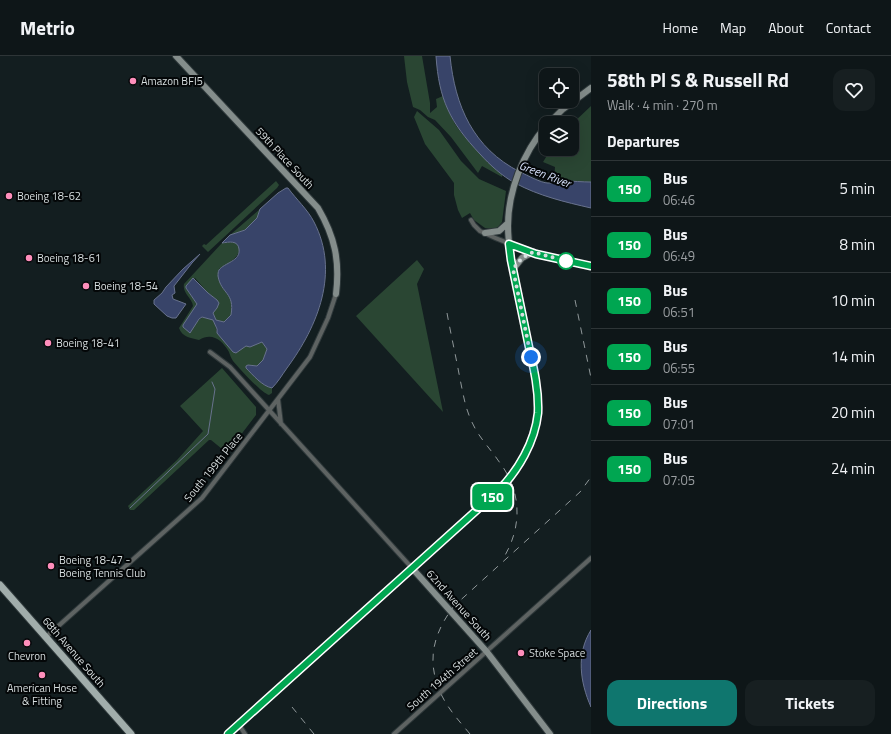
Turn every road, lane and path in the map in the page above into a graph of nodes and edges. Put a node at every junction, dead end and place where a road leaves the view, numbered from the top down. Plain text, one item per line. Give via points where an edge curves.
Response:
1 (176, 56) edge
2 (591, 88) edge
3 (556, 116) edge
4 (539, 136) edge
5 (471, 220) dead end
6 (508, 223) junction
7 (485, 233) junction
8 (509, 244) junction
9 (533, 252) junction
10 (591, 266) edge
11 (513, 269) junction
12 (336, 294) joint
13 (210, 352) dead end
14 (278, 399) junction
15 (269, 411) junction
16 (281, 424) junction
17 (591, 558) edge
18 (412, 568) junction
19 (0, 585) edge
20 (46, 636) junction
21 (487, 652) junction
22 (238, 725) junction
23 (397, 733) edge
24 (131, 734) edge
25 (228, 734) edge
26 (245, 734) edge
27 (550, 734) edge

1 - 12 main road, 59th Place South via 318,208 332,235 336,250
2 - 3 main road
4 - 6 main road via 523,162 512,196
5 - 7 street
6 - 7 main road via 499,231
6 - 8 main road
7 - 8 street
8 - 9 street
8 - 11 main road
9 - 10 street
9 - 11 main road via 522,258
11 - 18 main road via 537,387 538,413 533,432 522,461 510,478
12 - 14 street, South 199th Place via 310,357
13 - 15 street, 62nd Avenue South via 230,367
14 - 15 street, South 199th Place
14 - 16 street
15 - 16 street, 62nd Avenue South
15 - 20 street, South 199th Place via 202,498
16 - 18 street, 62nd Avenue South
17 - 21 street, South 194th Street
18 - 21 main road, 62nd Avenue South
18 - 22 main road
19 - 20 main road, 68th Avenue South
20 - 24 main road, 68th Avenue South
21 - 23 street, South 194th Street
21 - 27 main road, 62nd Avenue South
22 - 25 main road
22 - 26 street

